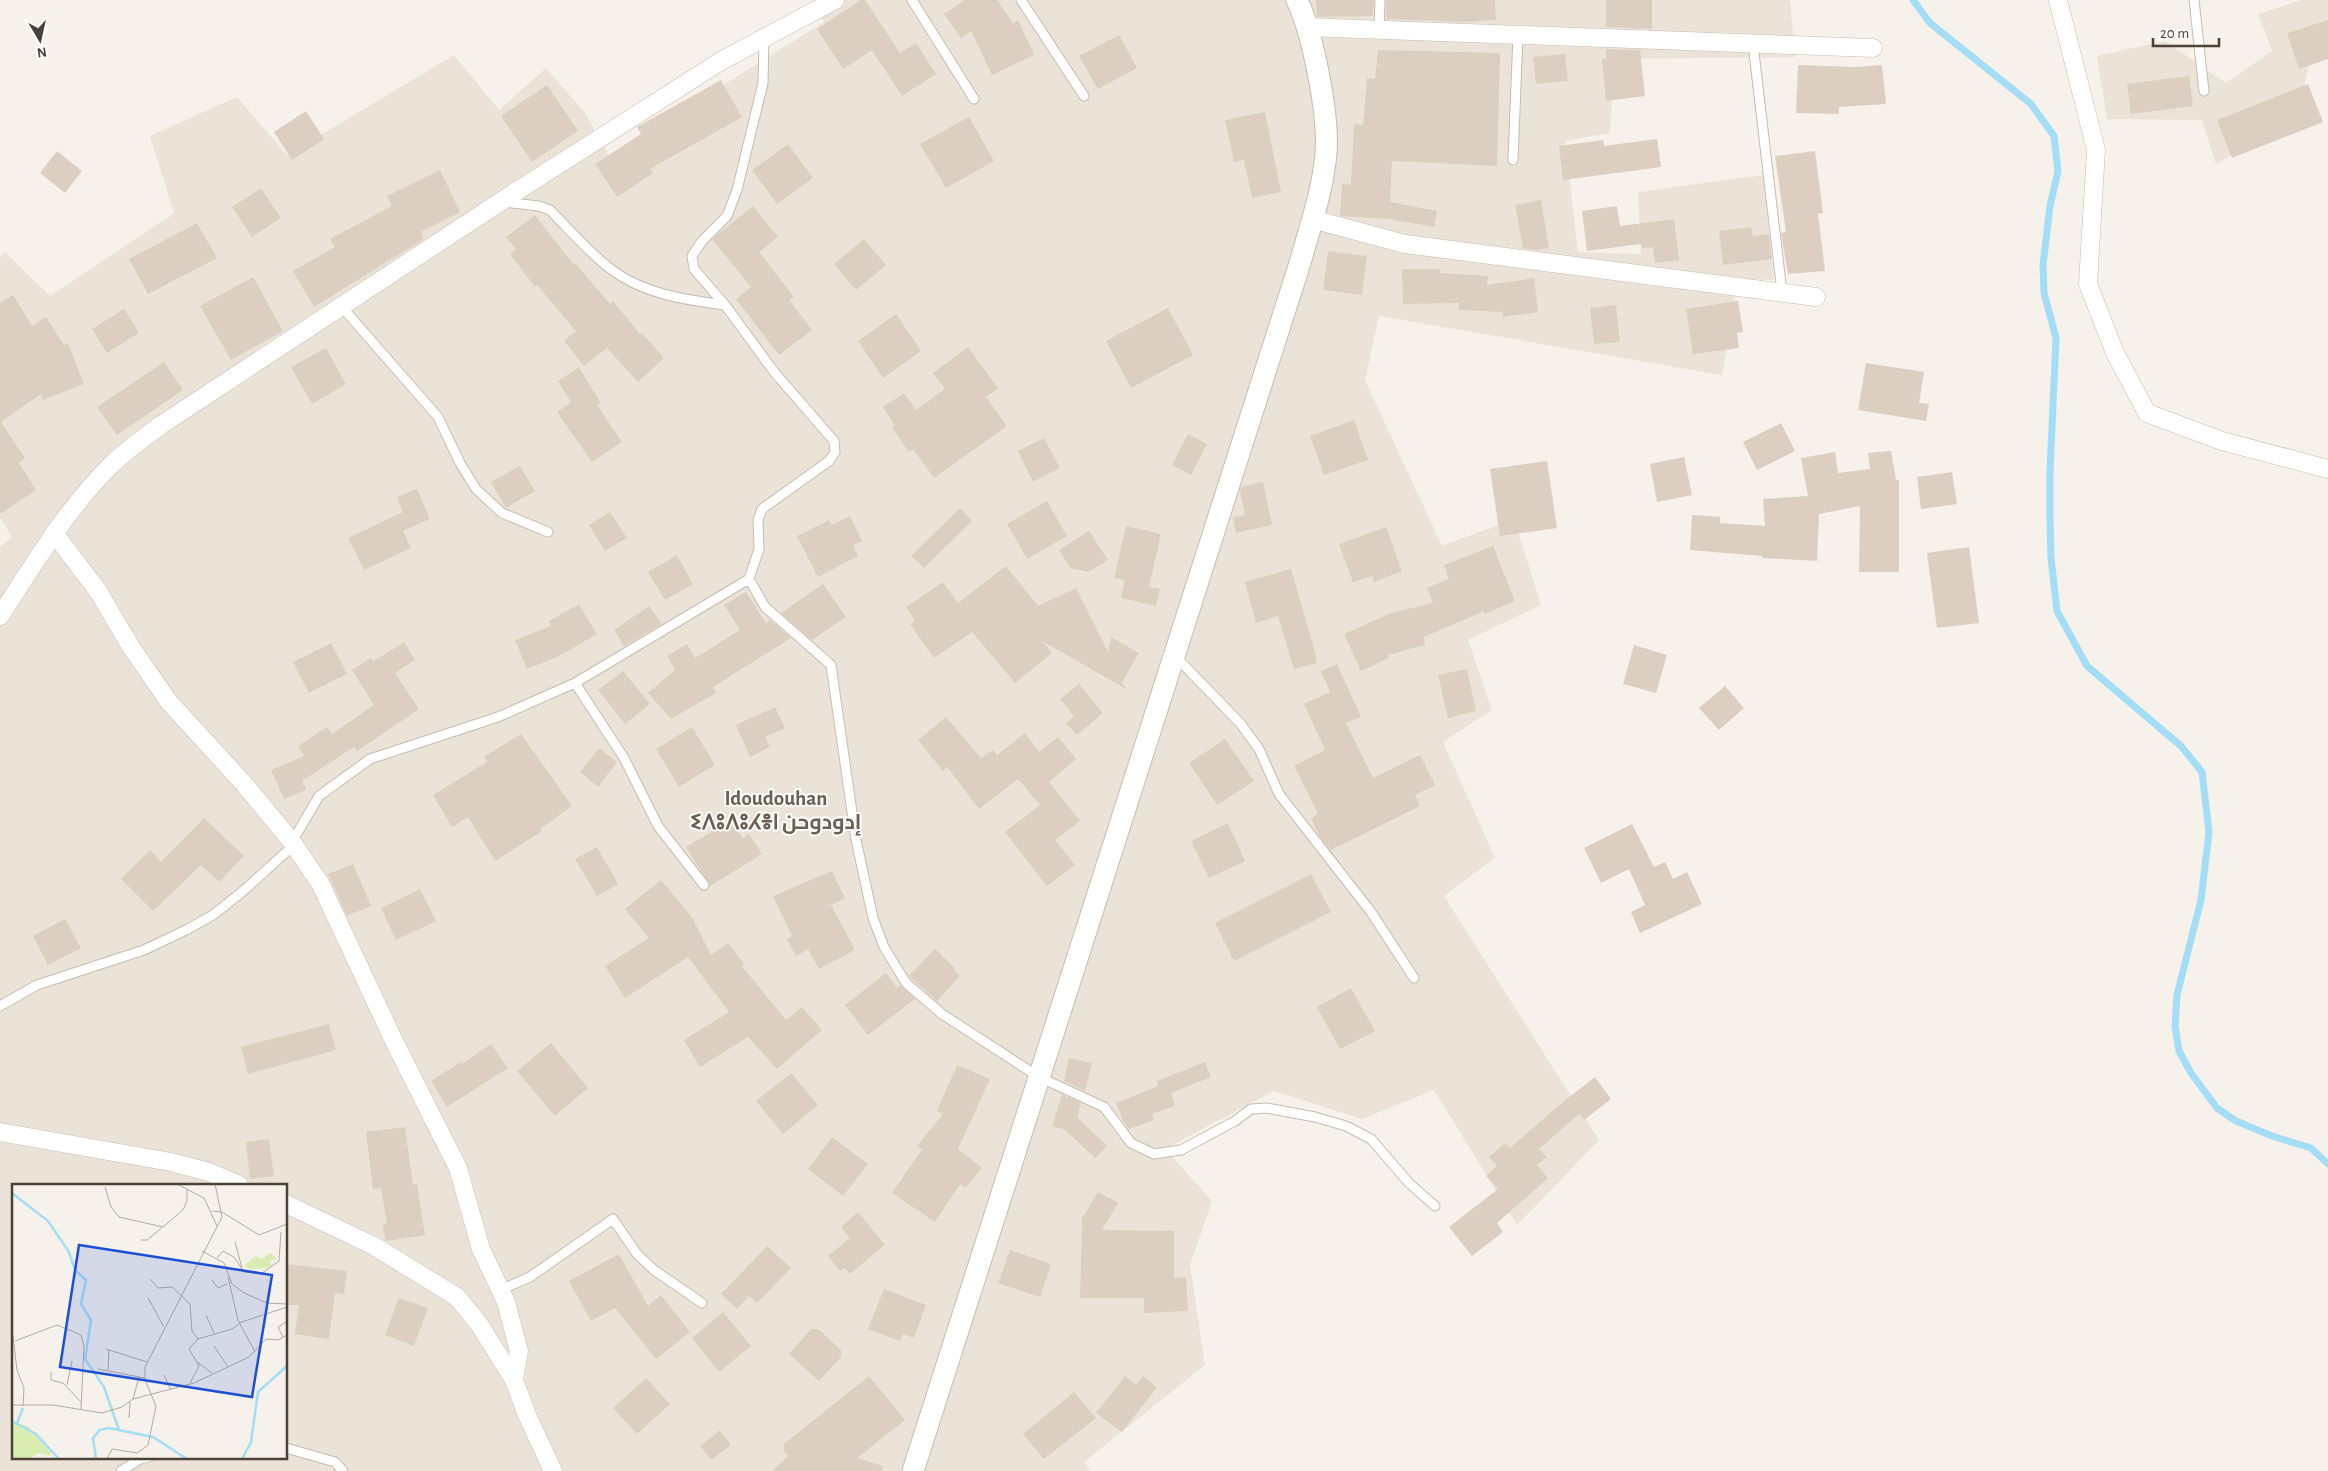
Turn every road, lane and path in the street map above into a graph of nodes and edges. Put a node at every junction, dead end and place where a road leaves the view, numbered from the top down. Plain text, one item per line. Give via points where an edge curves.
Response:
1 (835, 0) edge
2 (912, 0) edge
3 (1021, 0) edge
4 (1297, 0) edge
5 (1380, 0) edge
6 (2058, 0) edge
7 (2194, 0) edge
8 (1306, 27) junction
9 (1379, 30) junction
10 (1518, 35) junction
11 (764, 38) junction
12 (1753, 44) junction
13 (1872, 48) dead end
14 (2204, 91) dead end
15 (1084, 96) dead end
16 (974, 99) dead end
17 (1514, 160) dead end
18 (501, 201) junction
19 (1312, 219) junction
20 (1782, 292) junction
21 (1816, 297) dead end
22 (725, 305) junction
23 (342, 306) junction
24 (2328, 469) edge
25 (548, 532) dead end
26 (54, 533) junction
27 (749, 579) junction
28 (0, 616) edge
29 (1174, 656) junction
30 (575, 683) junction
31 (293, 844) junction
32 (704, 885) dead end
33 (1414, 978) dead end
34 (0, 1006) edge
35 (1039, 1077) junction
36 (0, 1132) edge
37 (238, 1184) edge
38 (288, 1205) edge
39 (1435, 1206) dead end
40 (500, 1290) junction
41 (702, 1303) dead end
42 (514, 1380) junction
43 (288, 1449) edge
44 (144, 1458) edge
45 (122, 1471) edge
46 (343, 1471) edge
47 (553, 1471) edge
48 (913, 1471) edge

1 - 11 street
2 - 16 lane
3 - 15 lane
4 - 8 street
5 - 9 lane
6 - 24 street via 2096,150 2088,284 2116,353 2147,413 2222,441
7 - 14 lane
8 - 9 street
8 - 19 street via 1323,108 1326,152
9 - 10 street
10 - 12 street
10 - 17 lane
11 - 18 street via 721,61
11 - 22 lane via 763,82 737,190 727,216 692,256 694,269
12 - 13 street
12 - 20 lane
18 - 22 lane via 550,210 612,270 638,284 681,300
18 - 23 street
19 - 20 street via 1405,244
19 - 29 street
20 - 21 street
22 - 27 lane via 775,373 834,441 835,452 829,461 762,509 758,520 759,549
23 - 25 lane via 438,417 476,489 502,512
23 - 26 street via 161,425 111,465
26 - 28 street
26 - 31 street via 98,591 169,702 245,785
27 - 30 lane
27 - 35 lane via 765,607 831,665 856,840 873,918 884,947 906,983 942,1014
29 - 33 lane via 1240,723 1259,749 1279,794 1371,912
29 - 35 street
30 - 31 lane via 498,717 370,759 319,796
30 - 32 lane via 624,758 658,826
31 - 34 lane via 242,892 213,915 186,930 144,950 37,985
31 - 40 street via 320,883 458,1168 481,1249
35 - 39 lane via 1104,1107 1131,1143 1154,1154 1181,1150 1251,1109 1267,1108 1346,1126 1371,1139 1409,1183
35 - 48 street
36 - 37 street via 171,1162
38 - 42 street via 374,1246 457,1297 479,1324
40 - 41 lane via 530,1277 614,1218 637,1254 654,1270
40 - 42 street via 519,1351
42 - 47 street
43 - 46 lane via 335,1462
44 - 45 lane

